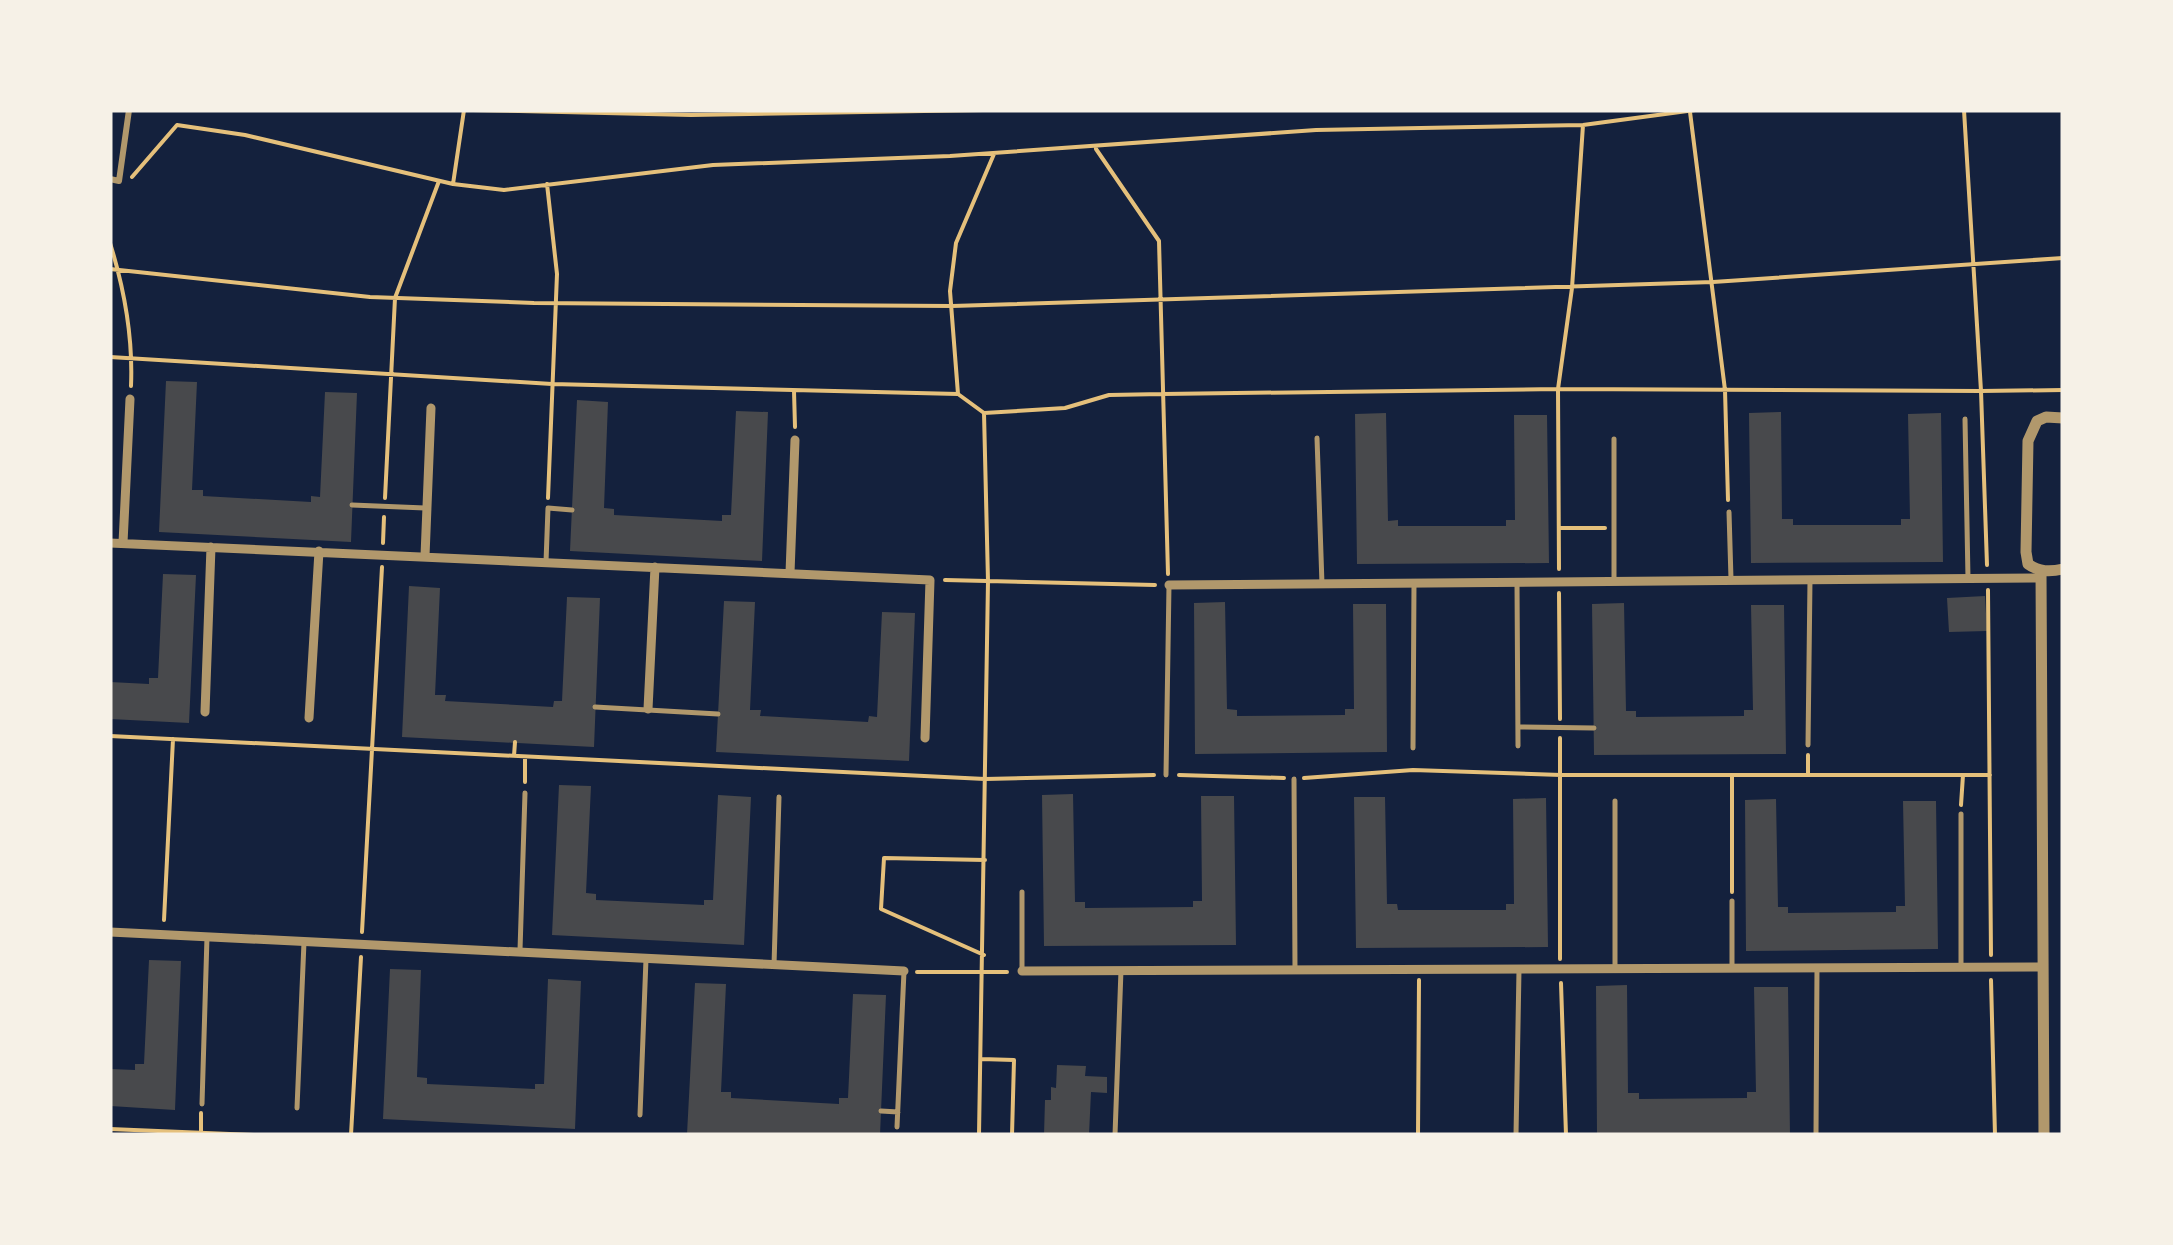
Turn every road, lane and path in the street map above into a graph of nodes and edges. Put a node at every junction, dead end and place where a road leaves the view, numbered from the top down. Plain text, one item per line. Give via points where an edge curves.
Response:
1 (129, 110) edge
2 (464, 110) edge
3 (473, 110) edge
4 (982, 110) edge
5 (1964, 110) edge
6 (1692, 111) edge
7 (1582, 125) junction
8 (1094, 147) junction
9 (994, 154) junction
10 (110, 179) edge
11 (129, 180) dead end
12 (439, 181) junction
13 (452, 184) junction
14 (547, 184) junction
15 (110, 243) edge
16 (2063, 258) edge
17 (1972, 265) junction
18 (110, 269) edge
19 (118, 270) junction
20 (1712, 282) junction
21 (1572, 288) junction
22 (395, 298) junction
23 (1160, 298) junction
24 (556, 303) junction
25 (952, 306) junction
26 (110, 357) edge
27 (132, 358) junction
28 (392, 376) junction
29 (552, 384) junction
30 (1558, 389) junction
31 (1725, 390) junction
32 (2063, 390) edge
33 (794, 392) junction
34 (1981, 392) junction
35 (958, 394) junction
36 (1163, 394) junction
37 (130, 399) joint
38 (431, 408) dead end
39 (984, 412) junction
40 (2063, 418) edge
41 (1965, 419) dead end
42 (1317, 438) dead end
43 (1614, 438) dead end
44 (795, 440) joint
45 (352, 505) dead end
46 (385, 506) junction
47 (428, 508) junction
48 (548, 508) junction
49 (572, 510) dead end
50 (1729, 512) joint
51 (1559, 528) junction
52 (1614, 528) junction
53 (110, 542) edge
54 (124, 543) junction
55 (211, 547) junction
56 (319, 551) junction
57 (383, 554) junction
58 (425, 556) junction
59 (546, 562) junction
60 (655, 567) junction
61 (2063, 569) edge
62 (790, 573) junction
63 (2041, 574) junction
64 (1968, 578) junction
65 (1988, 578) junction
66 (930, 580) junction
67 (1517, 580) junction
68 (1810, 580) junction
69 (988, 581) junction
70 (1560, 581) junction
71 (1731, 581) junction
72 (1614, 582) junction
73 (1414, 583) junction
74 (1322, 584) junction
75 (1168, 585) junction
76 (596, 707) dead end
77 (648, 709) junction
78 (205, 712) dead end
79 (718, 714) dead end
80 (309, 718) dead end
81 (1518, 727) junction
82 (1560, 727) junction
83 (1594, 728) dead end
84 (110, 736) edge
85 (924, 738) dead end
86 (173, 739) junction
87 (514, 742) dead end
88 (1808, 745) joint
89 (1518, 746) dead end
90 (1413, 748) dead end
91 (372, 749) junction
92 (514, 756) junction
93 (525, 757) junction
94 (778, 769) junction
95 (1166, 775) junction
96 (1561, 775) junction
97 (1732, 775) junction
98 (1808, 775) junction
99 (1963, 775) junction
100 (1990, 775) junction
101 (986, 779) junction
102 (1294, 779) junction
103 (525, 793) joint
104 (780, 797) joint
105 (1615, 800) dead end
106 (1961, 814) joint
107 (985, 860) junction
108 (1022, 892) dead end
109 (1732, 901) joint
110 (110, 932) edge
111 (164, 934) junction
112 (207, 937) junction
113 (304, 942) junction
114 (361, 944) junction
115 (520, 953) junction
116 (984, 955) junction
117 (646, 959) junction
118 (774, 965) junction
119 (1991, 967) junction
120 (2043, 967) junction
121 (1732, 968) junction
122 (1816, 968) junction
123 (1961, 968) junction
124 (1560, 969) junction
125 (1615, 969) junction
126 (1120, 970) junction
127 (1294, 970) junction
128 (1419, 970) junction
129 (1519, 970) junction
130 (1022, 971) junction
131 (904, 972) junction
132 (984, 972) junction
133 (981, 1058) junction
134 (202, 1104) joint
135 (296, 1108) dead end
136 (881, 1111) dead end
137 (898, 1112) junction
138 (640, 1115) dead end
139 (897, 1127) dead end
140 (110, 1129) edge
141 (201, 1133) edge
142 (254, 1135) edge
143 (351, 1135) edge
144 (979, 1135) edge
145 (1012, 1135) edge
146 (1115, 1135) edge
147 (1418, 1135) edge
148 (1516, 1135) edge
149 (1566, 1135) edge
150 (1816, 1135) edge
151 (1995, 1135) edge
152 (2044, 1135) edge

1 - 10 street via 119,180
2 - 13 path
3 - 4 path via 691,116
5 - 17 path
6 - 7 path
6 - 20 path
7 - 8 path via 1277,132
7 - 21 path
8 - 9 path
8 - 23 path via 1158,240
9 - 14 path via 713,165
9 - 25 path via 956,243
11 - 12 path via 177,126 245,135
12 - 13 path
12 - 22 path
13 - 14 path via 504,190
14 - 24 path
15 - 19 path
16 - 17 path
17 - 20 path
17 - 34 path
18 - 19 path
19 - 22 path
19 - 27 path
20 - 21 path
20 - 31 path
21 - 23 path
21 - 30 path
22 - 24 path
22 - 28 path
23 - 25 path
23 - 36 path
24 - 25 path
24 - 29 path
25 - 35 path
26 - 27 path
27 - 28 path
27 - 37 path
28 - 29 path
28 - 46 path
29 - 33 path
29 - 48 path
30 - 31 path
30 - 36 path
30 - 51 path
31 - 34 path
31 - 50 path
32 - 34 path
33 - 35 path
33 - 44 path
34 - 65 path
35 - 39 path
36 - 39 path
36 - 75 path
37 - 54 street
38 - 47 street
39 - 69 path
40 - 63 street via 2036,421 2028,441 2026,552 2028,564
41 - 64 lane
42 - 74 lane
43 - 52 lane
44 - 62 street
45 - 46 lane
46 - 47 lane
46 - 57 path
47 - 58 street
48 - 49 lane
48 - 59 lane
50 - 71 lane
51 - 52 path
51 - 70 path
52 - 72 lane
53 - 54 street
54 - 55 street
55 - 56 street
55 - 78 street
56 - 57 street
56 - 80 street
57 - 58 street
57 - 91 path
58 - 59 street
59 - 60 street
60 - 62 street
60 - 77 street
61 - 63 street
62 - 66 street
63 - 65 street
63 - 120 street
64 - 65 street
64 - 68 street
65 - 100 path
66 - 69 path
66 - 85 street
67 - 70 street
67 - 73 street
67 - 81 lane
68 - 71 street
68 - 88 lane
69 - 75 path
69 - 101 path
70 - 72 street
70 - 82 path
71 - 72 street
73 - 74 street
73 - 90 lane
74 - 75 street
75 - 95 lane
76 - 77 lane
77 - 79 lane
81 - 82 lane
81 - 89 lane
82 - 83 lane
82 - 96 path
84 - 86 path
86 - 91 path
86 - 111 path
87 - 92 path
88 - 98 path
91 - 92 path
91 - 114 path
92 - 93 path
93 - 94 path
93 - 103 path
94 - 101 path
94 - 104 path
95 - 101 path
95 - 102 path
96 - 97 path
96 - 102 path via 1412,770
96 - 124 path
97 - 98 path
97 - 109 path
98 - 99 path
99 - 100 path
99 - 106 path
100 - 119 path
101 - 107 path
102 - 127 lane
103 - 115 lane
104 - 118 lane
105 - 125 lane
106 - 123 lane
107 - 116 path
107 - 116 path via 884,858 881,910
108 - 130 lane
109 - 121 lane
110 - 111 street
111 - 112 street
112 - 113 street
112 - 134 lane
113 - 114 street
113 - 135 lane
114 - 115 street
114 - 143 path
115 - 117 street
116 - 132 path
117 - 118 street
117 - 138 lane
118 - 131 street
119 - 120 street
119 - 123 street
119 - 151 path
120 - 152 street
121 - 122 street
121 - 125 street
122 - 123 street
122 - 150 lane
124 - 125 street
124 - 129 street
124 - 149 path
126 - 127 street
126 - 130 street
126 - 146 lane
127 - 128 street
128 - 129 street
128 - 147 path
129 - 148 lane
130 - 132 path
131 - 132 path
131 - 137 lane
132 - 133 path
133 - 144 path
133 - 145 path via 1014,1060
134 - 141 path
136 - 137 lane
137 - 139 lane
140 - 141 path
141 - 142 path

